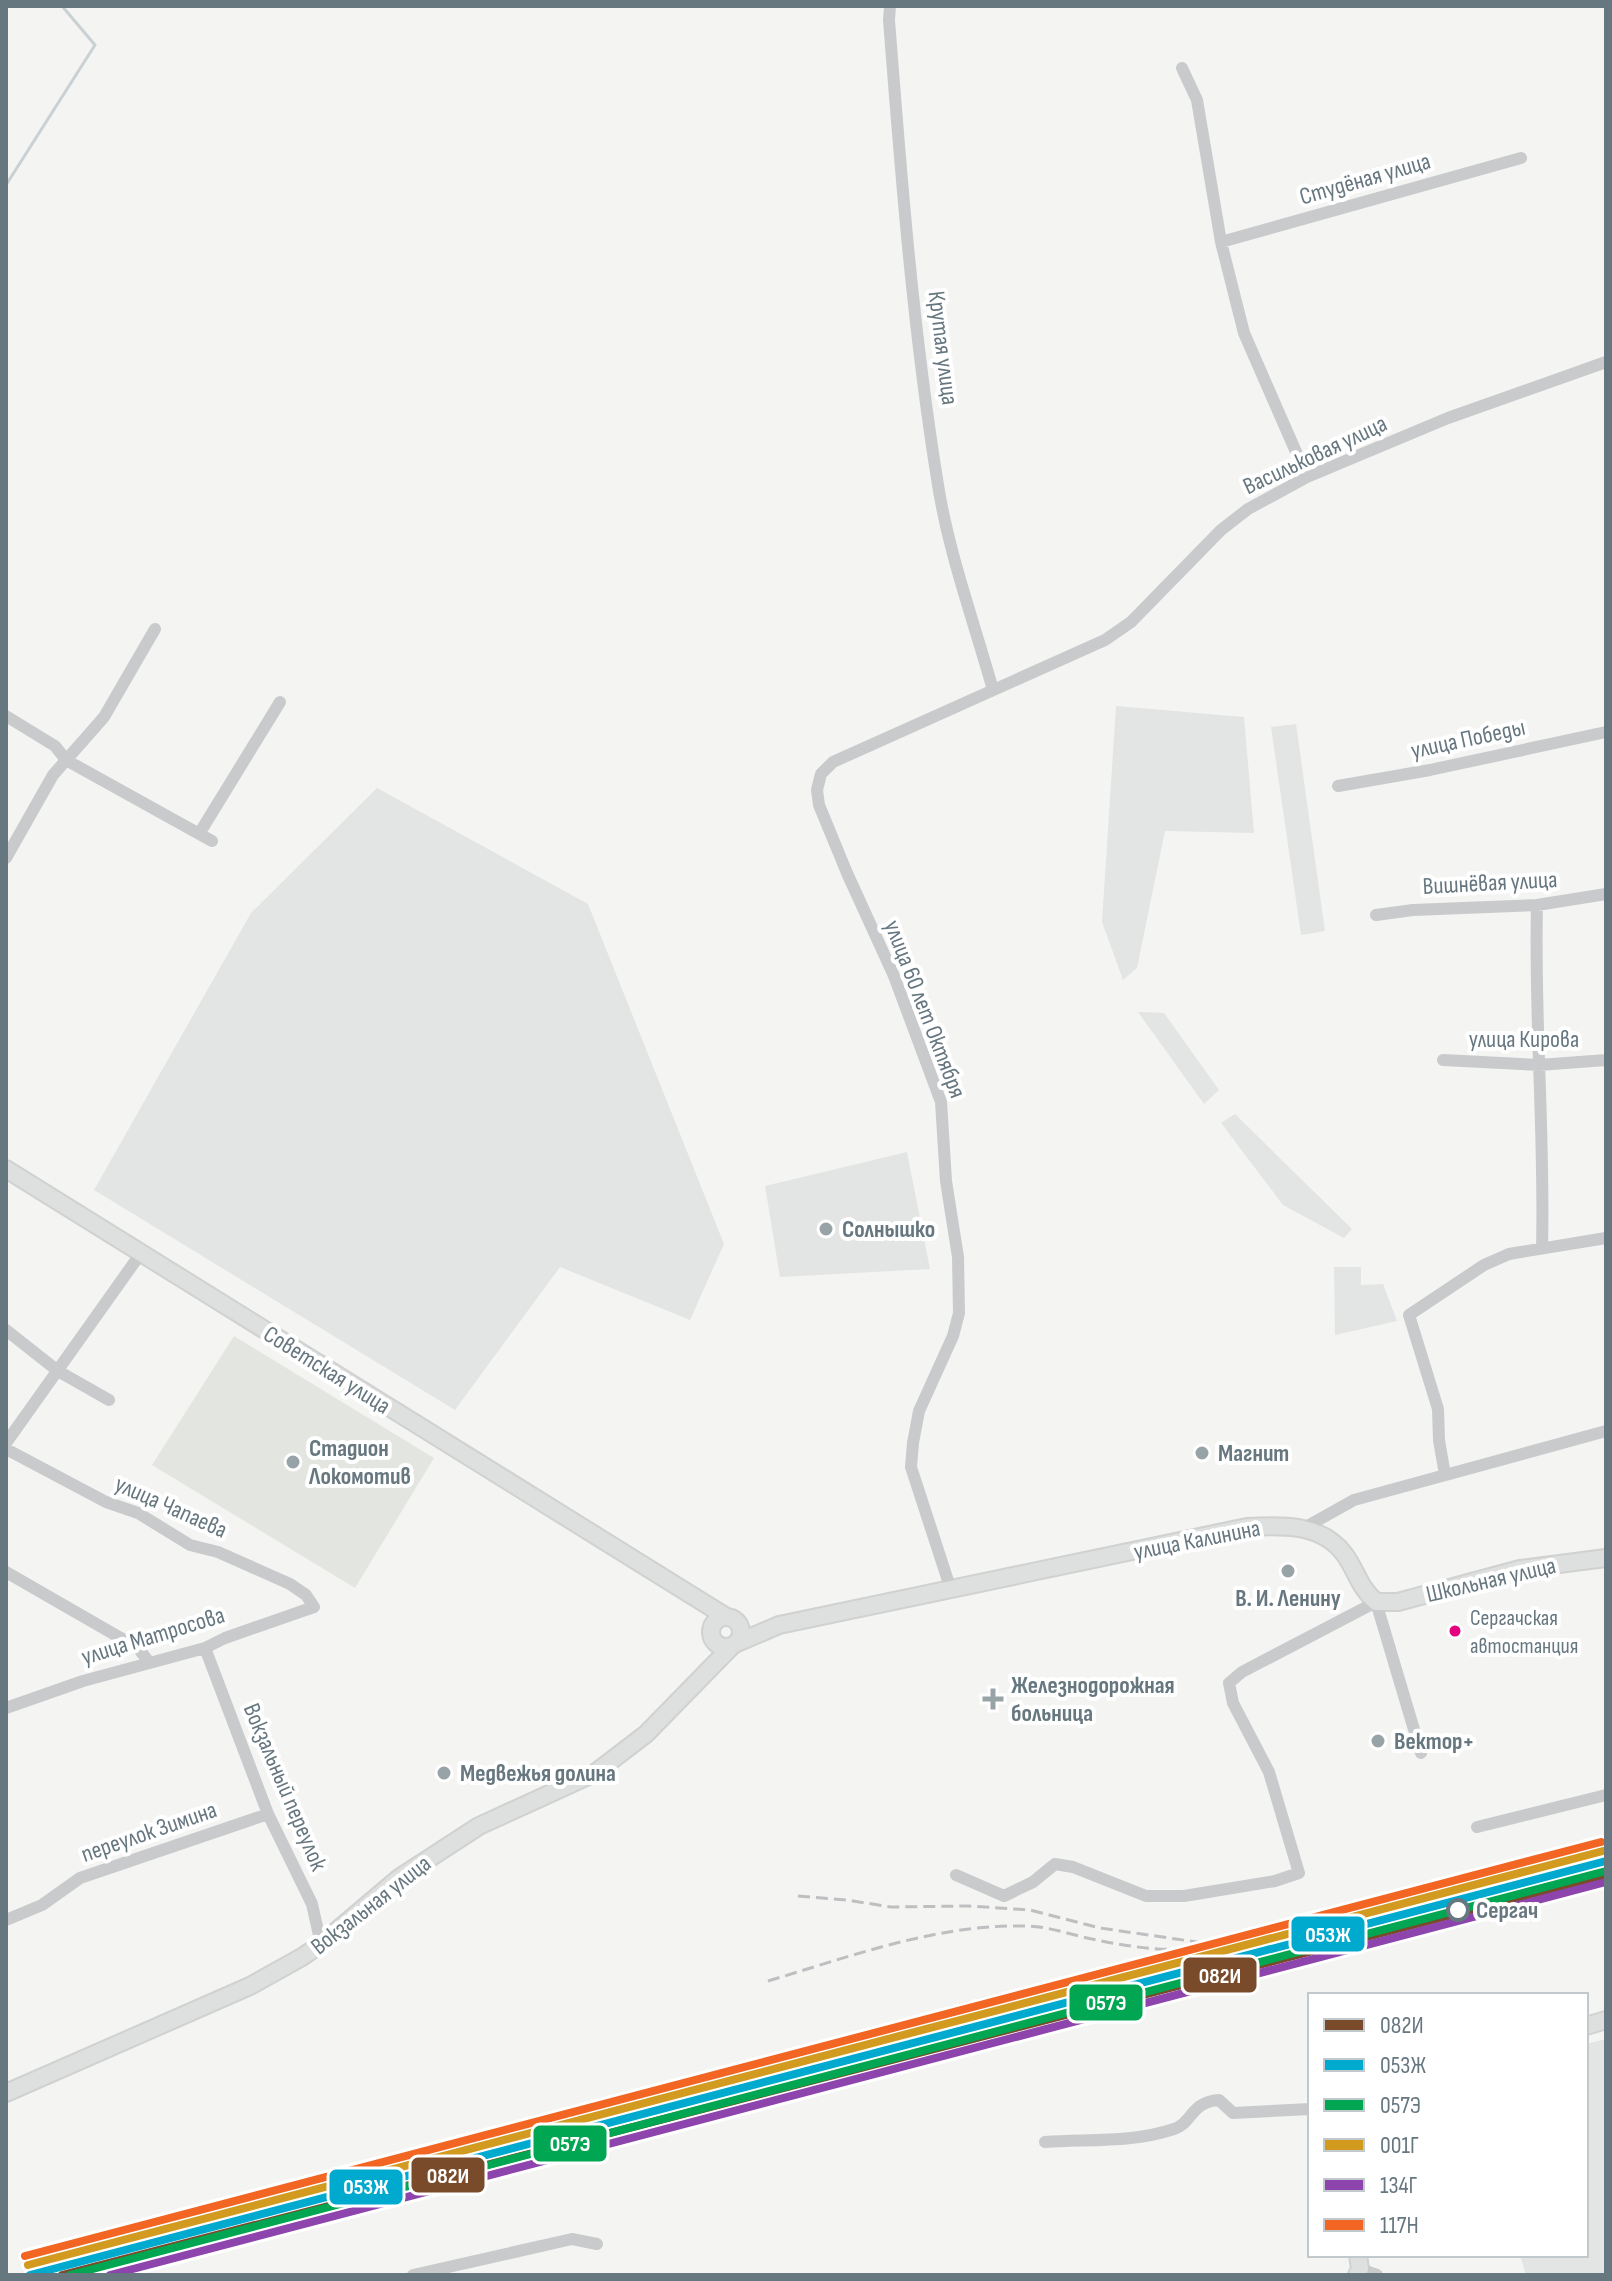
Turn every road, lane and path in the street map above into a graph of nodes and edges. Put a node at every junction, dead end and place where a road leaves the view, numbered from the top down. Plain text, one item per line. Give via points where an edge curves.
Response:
1 (890, 6) edge
2 (1182, 68) dead end
3 (1521, 158) dead end
4 (1221, 242) junction
5 (1606, 362) edge
6 (1307, 477) junction
7 (155, 629) dead end
8 (993, 690) junction
9 (280, 702) dead end
10 (6, 716) edge
11 (1606, 732) edge
12 (66, 760) junction
13 (1338, 786) dead end
14 (199, 834) junction
15 (212, 841) dead end
16 (6, 858) edge
17 (1606, 894) edge
18 (1537, 905) junction
19 (1376, 915) dead end
20 (1443, 1060) dead end
21 (1606, 1060) edge
22 (1539, 1065) junction
23 (6, 1169) edge
24 (1606, 1238) edge
25 (1542, 1248) junction
26 (141, 1253) junction
27 (6, 1330) edge
28 (58, 1371) junction
29 (109, 1400) dead end
30 (1606, 1431) edge
31 (6, 1443) edge
32 (6, 1449) edge
33 (1445, 1475) junction
34 (1304, 1528) junction
35 (1606, 1558) edge
36 (6, 1572) edge
37 (951, 1590) junction
38 (691, 1594) junction
39 (1376, 1602) junction
40 (314, 1607) joint
41 (730, 1618) junction
42 (779, 1625) junction
43 (711, 1633) junction
44 (735, 1644) junction
45 (205, 1648) junction
46 (149, 1662) junction
47 (707, 1672) junction
48 (6, 1708) edge
49 (1421, 1753) dead end
50 (1606, 1795) edge
51 (268, 1814) junction
52 (1477, 1827) dead end
53 (956, 1875) dead end
54 (6, 1920) edge
55 (321, 1944) junction
56 (6, 2093) edge
57 (1308, 2109) edge
58 (1045, 2142) dead end
59 (597, 2244) dead end
60 (1358, 2266) edge
61 (417, 2275) edge
62 (1377, 2275) edge

1 - 8 street, Крутая улица via 906,237 938,487
2 - 4 street via 1197,100
3 - 4 street, Студёная улица
4 - 6 street via 1244,333
5 - 6 street, Васильковая улица via 1448,418
6 - 8 street, Васильковая улица via 1221,530 1131,622 1105,640
7 - 12 street via 104,717
8 - 37 street, улица 60 лет Октября via 833,762 821,774 817,790 941,1102 959,1313 919,1411 911,1467
9 - 14 street
10 - 12 street via 55,746
11 - 13 street, улица Победы
12 - 14 street
12 - 16 street
14 - 15 street
17 - 18 street, Вишнёвая улица
18 - 19 street, Вишнёвая улица
18 - 22 street
20 - 22 street, улица Кирова
21 - 22 street, улица Кирова
22 - 25 street
23 - 26 main road, Советская улица
24 - 25 street
25 - 33 street via 1484,1265 1409,1315 1438,1409
26 - 28 street
26 - 38 main road, Советская улица
27 - 28 street
28 - 29 street
28 - 31 street
30 - 33 street
32 - 40 street, улица Чапаева via 106,1502 138,1513 190,1545 290,1584
33 - 34 street via 1354,1500
34 - 37 main road, улица Калинина via 1247,1527
34 - 39 main road via 1344,1554 1363,1590
35 - 39 main road, Школьная улица via 1520,1569 1398,1602
36 - 46 street via 138,1648
37 - 42 main road, улица Калинина
38 - 41 main road, Советская улица
38 - 43 main road, Советская улица
39 - 49 street
39 - 53 street via 1229,1683 1233,1703 1269,1772 1299,1873 1184,1896 1146,1896 1055,1864 1004,1896
40 - 45 street, улица Матросова
41 - 42 main road
41 - 43 main road via 714,1622
41 - 44 main road via 741,1631
42 - 44 main road
43 - 44 main road via 720,1647
43 - 47 main road
44 - 47 main road, Вокзальная улица
45 - 46 street, улица Матросова
45 - 51 street, Вокзальный переулок
46 - 48 street, улица Матросова
47 - 55 main road, Вокзальная улица via 646,1734 595,1773 479,1826 399,1878
50 - 52 street
51 - 54 street, переулок Зимина via 80,1878 42,1905
51 - 55 street, Вокзальный переулок via 312,1904
55 - 56 main road, Вокзальная улица via 250,1986
57 - 58 street via 1233,2113 1219,2100 1210,2101 1198,2106 1179,2128 1134,2140
59 - 61 street via 572,2239
60 - 62 street

